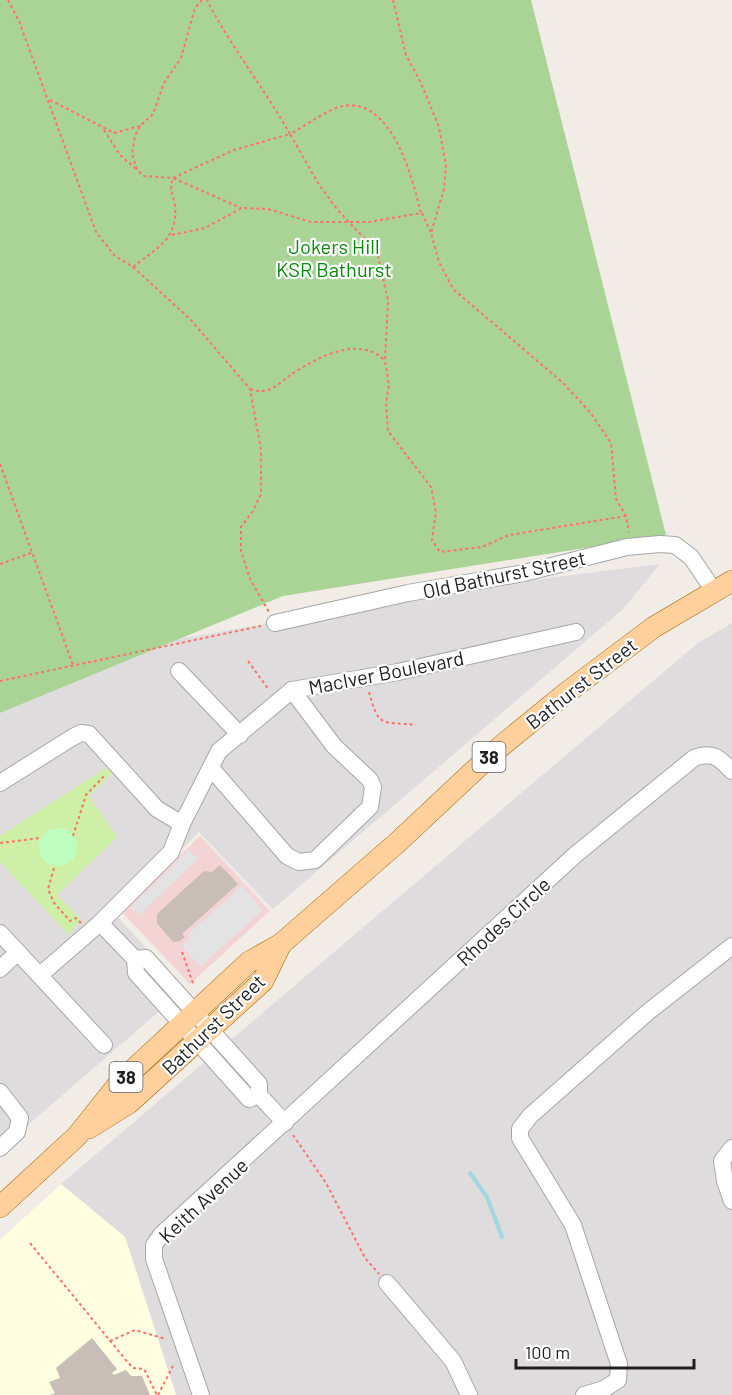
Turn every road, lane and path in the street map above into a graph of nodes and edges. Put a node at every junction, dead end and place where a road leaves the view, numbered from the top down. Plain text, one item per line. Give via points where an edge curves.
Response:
1 (8, 0) edge
2 (202, 0) edge
3 (207, 0) edge
4 (393, 0) edge
5 (49, 100) junction
6 (140, 126) junction
7 (104, 130) junction
8 (290, 134) junction
9 (137, 171) junction
10 (173, 178) junction
11 (242, 208) junction
12 (422, 213) junction
13 (349, 222) junction
14 (431, 233) junction
15 (172, 236) junction
16 (133, 267) junction
17 (385, 361) junction
18 (250, 389) junction
19 (0, 464) edge
20 (626, 516) junction
21 (632, 546) junction
22 (32, 553) junction
23 (0, 564) edge
24 (732, 581) edge
25 (714, 591) junction
26 (275, 623) junction
27 (576, 632) dead end
28 (248, 661) dead end
29 (73, 666) junction
30 (179, 671) dead end
31 (365, 678) junction
32 (0, 681) edge
33 (292, 690) junction
34 (278, 702) junction
35 (416, 725) dead end
36 (240, 735) junction
37 (117, 763) junction
38 (211, 768) junction
39 (732, 771) edge
40 (0, 783) edge
41 (182, 824) junction
42 (73, 836) dead end
43 (40, 838) dead end
44 (0, 843) edge
45 (54, 868) dead end
46 (95, 927) junction
47 (0, 933) edge
48 (280, 944) junction
49 (732, 946) edge
50 (182, 951) dead end
51 (18, 952) junction
52 (0, 969) edge
53 (40, 975) junction
54 (194, 986) dead end
55 (189, 1019) junction
56 (204, 1036) junction
57 (104, 1045) dead end
58 (0, 1092) edge
59 (289, 1129) junction
60 (77, 1136) junction
61 (0, 1148) edge
62 (732, 1148) edge
63 (732, 1200) edge
64 (0, 1207) edge
65 (30, 1243) dead end
66 (387, 1283) joint
67 (166, 1339) dead end
68 (110, 1341) junction
69 (174, 1364) dead end
70 (157, 1395) edge
71 (201, 1395) edge
72 (469, 1395) edge
73 (584, 1395) edge

1 - 5 path
2 - 6 path via 195,8 181,58 164,83 153,114
3 - 8 path via 224,34 266,90
4 - 14 path via 405,55 439,127 446,166 444,189
5 - 7 path
5 - 16 path via 96,232 115,256
6 - 7 path via 114,134
6 - 9 path via 132,154
7 - 9 path
8 - 10 path via 234,150
8 - 12 path via 330,110 362,107 390,131 404,152
8 - 13 path via 309,171
9 - 10 path via 144,176
10 - 11 path
10 - 15 path
11 - 13 path via 268,209 311,222
11 - 15 path via 205,228
12 - 13 path
12 - 14 path
13 - 17 path via 377,252 388,300
14 - 20 path via 439,262 453,289 562,382 590,412 611,443 616,499
15 - 16 path
16 - 18 path via 190,320
17 - 18 path via 369,349 342,350 309,364 270,390
17 - 20 path via 388,431 431,487 436,512 432,540 441,552
18 - 26 path via 261,450 261,494 241,527 241,551 250,579
19 - 22 path
20 - 21 path
21 - 25 street, Old Bathurst Street via 675,545 691,557
21 - 26 street, Old Bathurst Street via 524,573 408,593
22 - 23 path
22 - 29 path
24 - 25 main road, Bathurst Street / 38
25 - 48 main road, Bathurst Street / 38 via 654,627 565,694 494,752
26 - 29 path
27 - 31 street, MacIver Boulevard
28 - 34 path
29 - 32 path
30 - 36 street
31 - 33 street, MacIver Boulevard
31 - 35 path via 376,718 381,722
33 - 34 street, MacIver Boulevard
33 - 38 street via 334,746 373,787 370,807 315,860 299,862 287,856
34 - 36 street, MacIver Boulevard
36 - 38 street, MacIver Boulevard via 219,751
37 - 40 street via 98,741 81,733
37 - 41 street via 157,808
37 - 42 path via 86,795
38 - 41 street, MacIver Boulevard
39 - 59 street, Rhodes Circle via 717,756 705,754 694,758 575,855
41 - 46 street, MacIver Boulevard via 171,852
43 - 44 path
45 - 46 path via 48,889 54,903 70,921 76,918
46 - 53 street, MacIver Boulevard
46 - 55 street via 135,959 146,958
47 - 51 street
48 - 55 main road, Bathurst Street / 38 via 249,962
48 - 56 main road, Bathurst Street / 38 via 263,981
49 - 73 street via 639,1020 520,1129 520,1138 573,1225 619,1364 618,1380
50 - 54 path
51 - 52 street
51 - 53 street
53 - 57 street
55 - 56 street
55 - 60 main road, Bathurst Street / 38 via 120,1082
56 - 59 street via 259,1084 259,1095
56 - 60 main road, Bathurst Street / 38 via 129,1103
58 - 61 street via 20,1118 17,1132
59 - 66 path via 326,1184 366,1258
59 - 71 street, Keith Avenue via 154,1245 160,1282
60 - 64 main road, Bathurst Street / 38
62 - 63 street via 722,1161
65 - 68 path
66 - 72 street via 453,1361
67 - 68 path via 135,1330
68 - 70 path via 133,1368 144,1369
69 - 70 path

